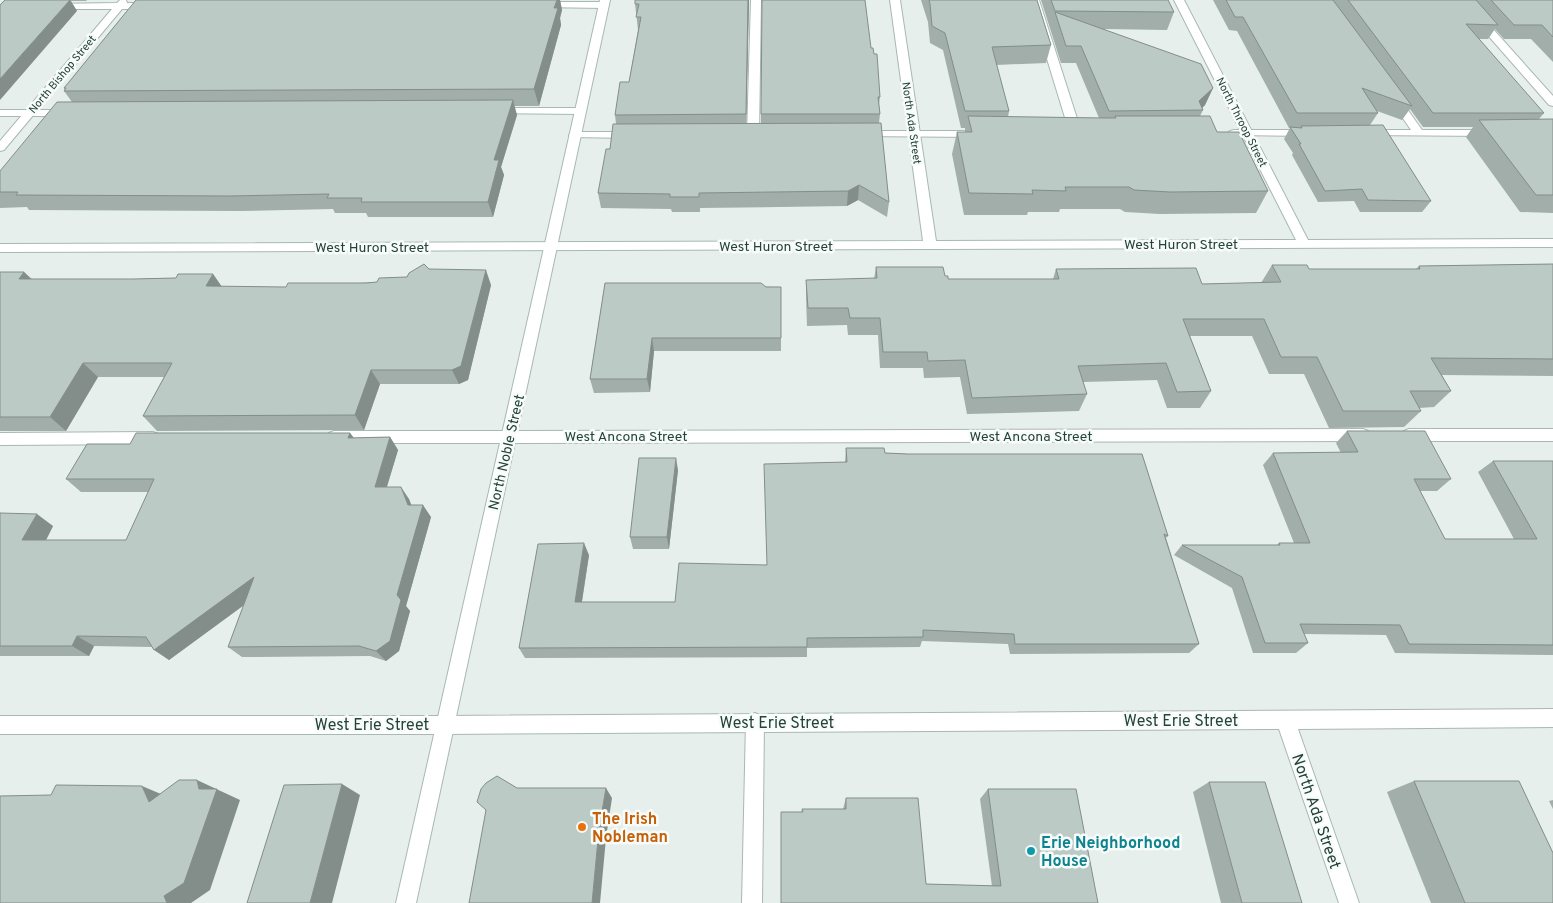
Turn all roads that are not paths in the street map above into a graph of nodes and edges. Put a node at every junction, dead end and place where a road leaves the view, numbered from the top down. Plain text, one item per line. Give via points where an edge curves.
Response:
1 (756, 0) edge
2 (895, 0) edge
3 (1034, 0) edge
4 (1179, 0) edge
5 (1462, 0) edge
6 (604, 2) edge
7 (121, 3) edge
8 (528, 5) edge
9 (48, 6) edge
10 (159, 6) edge
11 (1385, 86) edge
12 (1553, 103) edge
13 (482, 111) edge
14 (581, 111) junction
15 (0, 113) edge
16 (30, 113) junction
17 (82, 113) edge
18 (1248, 133) junction
19 (1313, 133) edge
20 (1362, 133) edge
21 (1419, 133) junction
22 (1495, 133) edge
23 (851, 134) edge
24 (914, 134) junction
25 (989, 134) edge
26 (1076, 134) edge
27 (1223, 134) edge
28 (575, 135) junction
29 (638, 135) edge
30 (753, 135) edge
31 (0, 148) edge
32 (1304, 244) junction
33 (1553, 244) edge
34 (930, 245) junction
35 (550, 246) junction
36 (0, 248) edge
37 (1373, 435) edge
38 (1393, 435) edge
39 (1553, 435) edge
40 (510, 437) junction
41 (170, 438) edge
42 (319, 438) edge
43 (0, 439) edge
44 (1553, 718) edge
45 (1285, 720) junction
46 (755, 722) junction
47 (444, 724) junction
48 (0, 725) edge
49 (406, 903) edge
50 (752, 903) edge
51 (1349, 903) edge

1 - 30 street
2 - 24 street, North Ada Street
3 - 26 street
4 - 18 street, North Throop Street
5 - 12 street
6 - 8 street
6 - 14 street, North Noble Street
7 - 9 street
7 - 10 street
7 - 16 street, North Bishop Street
11 - 21 street
13 - 14 street
14 - 28 street, North Noble Street
15 - 16 street
16 - 17 street
16 - 31 street, North Bishop Street
18 - 19 street
18 - 27 street
18 - 32 street, North Throop Street
20 - 21 street
21 - 22 street
23 - 24 street
24 - 25 street
24 - 34 street, North Ada Street
28 - 29 street
28 - 35 street, North Noble Street
32 - 33 street, West Huron Street
32 - 34 street, West Huron Street
34 - 35 street, West Huron Street
35 - 36 street, West Huron Street
35 - 40 street, North Noble Street
37 - 40 street, West Ancona Street
38 - 39 street
40 - 42 street, West Ancona Street
40 - 47 street, North Noble Street
41 - 43 street
44 - 45 street, West Erie Street
45 - 46 street, West Erie Street
45 - 51 street, North Ada Street
46 - 47 street, West Erie Street
46 - 50 street
47 - 48 street, West Erie Street
47 - 49 street, North Noble Street

